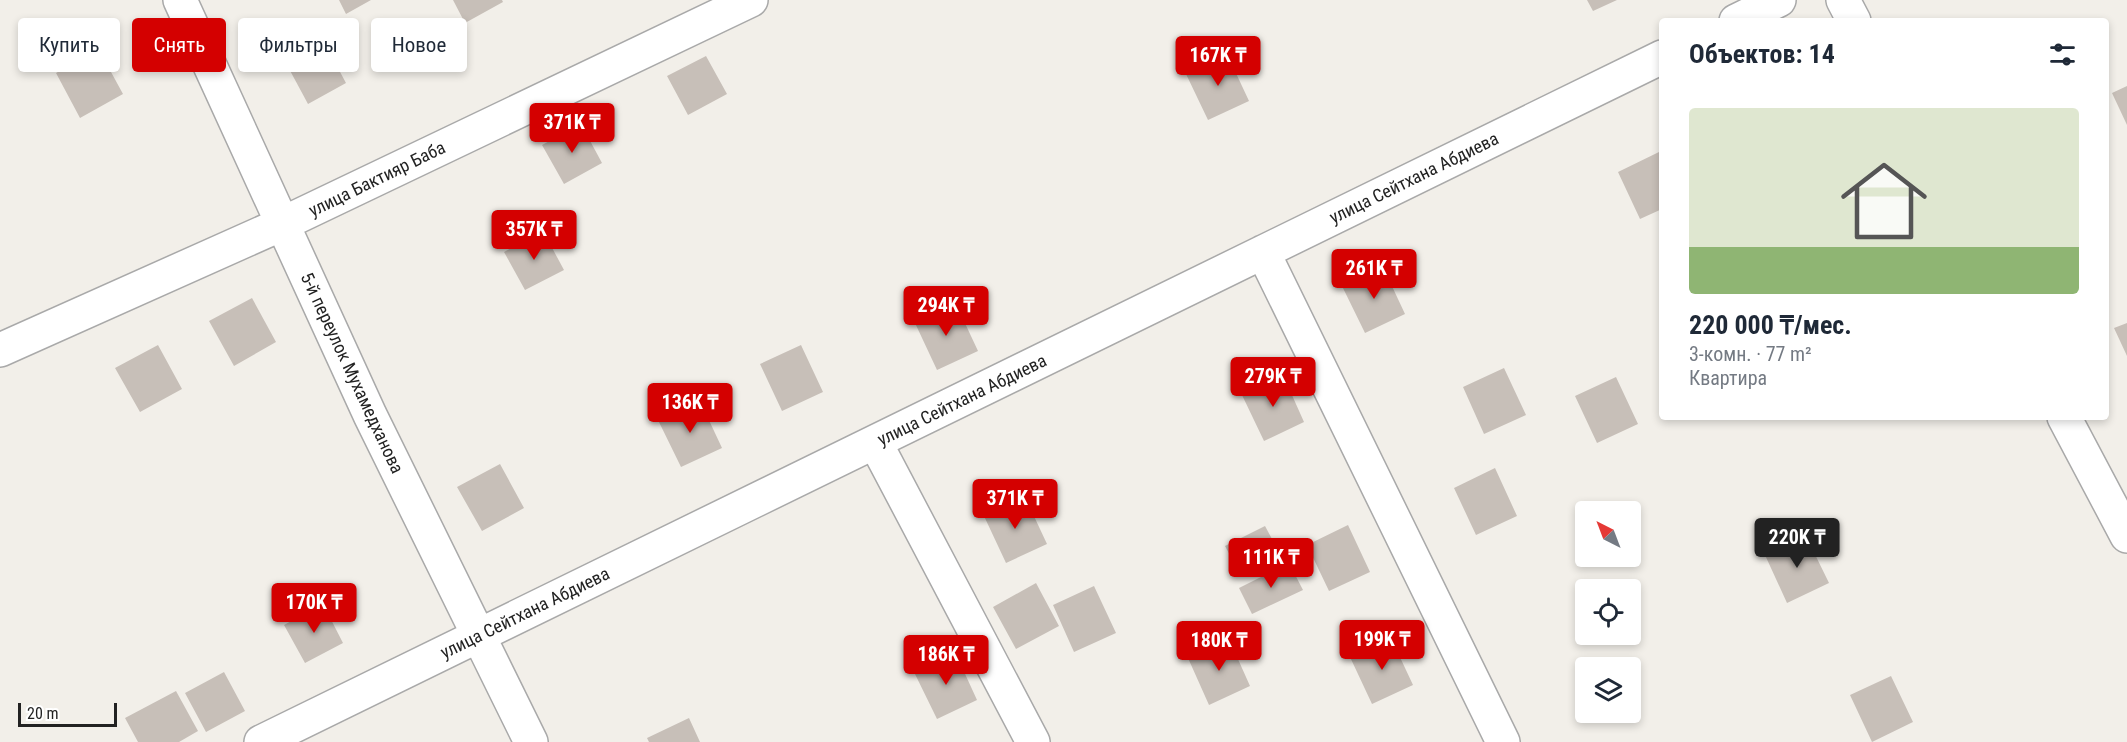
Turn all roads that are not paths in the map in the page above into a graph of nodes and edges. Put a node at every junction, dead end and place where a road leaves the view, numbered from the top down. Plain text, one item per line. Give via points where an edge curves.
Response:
1 (180, 0) edge
2 (751, 0) edge
3 (1779, 0) edge
4 (1843, 0) edge
5 (1742, 18) edge
6 (1852, 18) edge
7 (1659, 58) edge
8 (282, 224) junction
9 (1263, 252) junction
10 (0, 350) edge
11 (2066, 420) edge
12 (875, 442) junction
13 (2127, 536) edge
14 (478, 636) junction
15 (261, 742) edge
16 (531, 742) edge
17 (1033, 742) edge
18 (1503, 742) edge

1 - 8 street, 5-й переулок Мухамедханова
2 - 8 street, улица Бактияр Баба
3 - 5 street
4 - 6 street
7 - 9 street, улица Сейтхана Абдиева
8 - 10 street, улица Бактияр Баба
8 - 14 street, 5-й переулок Мухамедханова
9 - 12 street, улица Сейтхана Абдиева
9 - 18 street
11 - 13 street
12 - 14 street, улица Сейтхана Абдиева
12 - 17 street
14 - 15 street, улица Сейтхана Абдиева
14 - 16 street, 5-й переулок Мухамедханова

